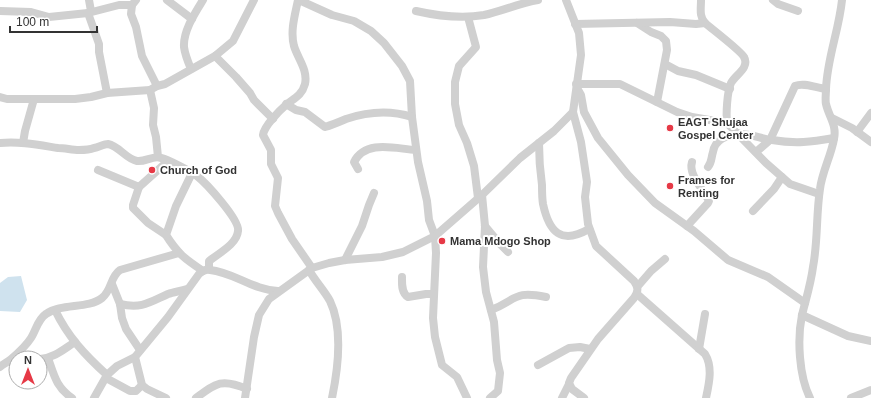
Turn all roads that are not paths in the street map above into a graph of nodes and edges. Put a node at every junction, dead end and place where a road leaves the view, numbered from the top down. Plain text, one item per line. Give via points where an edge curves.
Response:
1 (89, 0) edge
2 (167, 0) edge
3 (203, 0) edge
4 (254, 0) edge
5 (299, 0) edge
6 (538, 0) edge
7 (566, 0) edge
8 (702, 0) edge
9 (773, 0) edge
10 (842, 0) edge
11 (134, 2) edge
12 (0, 11) edge
13 (416, 11) dead end
14 (798, 11) dead end
15 (89, 12) junction
16 (468, 17) junction
17 (192, 19) junction
18 (637, 23) junction
19 (705, 23) junction
20 (575, 24) junction
21 (215, 56) junction
22 (665, 64) junction
23 (191, 69) junction
24 (576, 86) junction
25 (153, 88) junction
26 (730, 89) junction
27 (826, 89) junction
28 (107, 93) junction
29 (0, 97) edge
30 (34, 99) junction
31 (657, 102) junction
32 (286, 104) junction
33 (573, 112) junction
34 (871, 113) edge
35 (412, 117) junction
36 (832, 118) junction
37 (273, 119) junction
38 (727, 123) junction
39 (857, 132) junction
40 (738, 134) junction
41 (834, 138) junction
42 (770, 140) junction
43 (871, 142) edge
44 (0, 143) edge
45 (22, 143) junction
46 (539, 143) junction
47 (416, 150) junction
48 (756, 152) junction
49 (158, 157) junction
50 (168, 161) junction
51 (692, 162) dead end
52 (708, 167) dead end
53 (358, 169) dead end
54 (98, 170) dead end
55 (192, 173) junction
56 (782, 177) junction
57 (139, 187) junction
58 (374, 194) dead end
59 (819, 194) junction
60 (480, 196) junction
61 (754, 211) dead end
62 (485, 226) junction
63 (687, 226) junction
64 (589, 229) junction
65 (166, 235) junction
66 (435, 236) junction
67 (508, 252) dead end
68 (179, 253) junction
69 (665, 259) dead end
70 (344, 260) junction
71 (311, 269) junction
72 (206, 270) junction
73 (402, 277) dead end
74 (112, 284) junction
75 (187, 289) junction
76 (637, 290) junction
77 (278, 291) junction
78 (434, 294) junction
79 (546, 297) dead end
80 (806, 303) junction
81 (120, 304) junction
82 (55, 310) junction
83 (491, 310) junction
84 (706, 314) dead end
85 (802, 315) junction
86 (871, 341) edge
87 (75, 342) junction
88 (590, 349) junction
89 (700, 349) junction
90 (22, 350) edge
91 (140, 350) junction
92 (48, 357) edge
93 (135, 357) junction
94 (538, 364) dead end
95 (48, 366) edge
96 (106, 376) junction
97 (569, 384) junction
98 (142, 385) junction
99 (247, 389) junction
100 (871, 390) edge
101 (131, 395) edge
102 (72, 398) edge
103 (94, 398) edge
104 (166, 398) edge
105 (196, 398) edge
106 (245, 398) edge
107 (332, 398) edge
108 (467, 398) edge
109 (490, 398) edge
110 (562, 398) edge
111 (584, 398) edge
112 (706, 398) edge
113 (810, 398) edge
114 (851, 398) edge

1 - 15 street
2 - 17 street
3 - 17 street
4 - 21 street via 233,41
5 - 32 street via 293,34 294,46 305,71 305,84 301,93
5 - 35 street via 332,15 354,21 384,43 410,80
6 - 16 street
7 - 20 street
8 - 19 street via 700,13
9 - 14 street
10 - 27 street
11 - 15 street
11 - 25 street via 131,14
12 - 15 street via 32,12 49,18
13 - 16 street via 440,16
15 - 28 street via 99,44
16 - 60 street via 476,47 459,66 455,82 456,104 459,124 474,166
17 - 23 street via 184,42
18 - 19 street
18 - 20 street
18 - 22 street via 666,41
19 - 26 street via 744,58 746,64
20 - 24 street via 579,33 581,56
21 - 23 street
21 - 37 street
22 - 26 street
22 - 31 street
23 - 25 street
24 - 31 street via 620,84
24 - 33 street
24 - 63 street via 581,95 584,112 608,151 655,204
25 - 28 street
25 - 49 street via 153,125
26 - 38 street
27 - 36 street via 826,104
27 - 42 street via 803,84 795,86
28 - 30 street via 75,99
29 - 30 street
30 - 45 street
31 - 38 street via 692,117
32 - 35 street via 305,112 325,127 360,114 380,112
32 - 37 street
33 - 46 street
33 - 64 street via 587,182 585,197
34 - 39 street
35 - 47 street
36 - 39 street
36 - 41 street
37 - 71 street via 263,136 271,150 270,164 278,178 275,206
38 - 40 street
39 - 43 street
40 - 42 street
40 - 48 street
40 - 52 street via 725,136 717,143
41 - 42 street via 805,143
41 - 59 street
42 - 48 street
44 - 45 street
45 - 49 street via 78,150 90,150 106,144 138,161
46 - 60 street
46 - 64 street via 542,202 553,230 571,236
47 - 53 street via 386,146 370,148 359,154 354,162
47 - 66 street via 428,201 429,220
48 - 56 street
49 - 50 street
50 - 55 street
50 - 57 street
51 - 63 street via 698,185 709,201
54 - 57 street
55 - 65 street
55 - 72 street via 218,198 238,224 236,237 209,261
56 - 59 street via 790,184
56 - 61 street
57 - 65 street via 133,208 148,223
58 - 70 street via 362,226
59 - 80 street via 814,266
60 - 62 street
60 - 66 street
62 - 67 street
62 - 83 street via 483,267
63 - 80 street via 728,260 768,277
64 - 76 street via 596,246 634,281
65 - 68 street
66 - 70 street via 403,252 382,257
66 - 78 street
68 - 72 street via 187,261
68 - 74 street via 120,270 115,273
69 - 76 street via 651,271
70 - 71 street
71 - 77 street
71 - 107 street via 328,299 338,330
72 - 75 street via 199,274
72 - 77 street
73 - 78 street via 405,296
74 - 81 street
74 - 82 street via 106,295 97,301
75 - 81 street via 170,293 147,304
75 - 91 street via 168,317
76 - 88 street
76 - 89 street
77 - 99 street via 269,299 259,315
78 - 108 street via 433,324 440,361 457,377
79 - 83 street via 520,295
80 - 85 street
81 - 91 street via 126,329
82 - 87 street
82 - 90 street via 45,314 32,338
83 - 109 street via 500,383 498,391
84 - 89 street
85 - 86 street via 848,336
85 - 113 street via 801,364 803,381
87 - 92 street
87 - 96 street
88 - 94 street via 570,348
88 - 97 street
89 - 112 street via 709,364
91 - 93 street
93 - 96 street via 117,366
93 - 98 street
95 - 102 street via 58,385
96 - 101 street
96 - 103 street
97 - 110 street
97 - 111 street
98 - 101 street
98 - 104 street
99 - 105 street via 229,382 221,383
99 - 106 street
100 - 114 street

